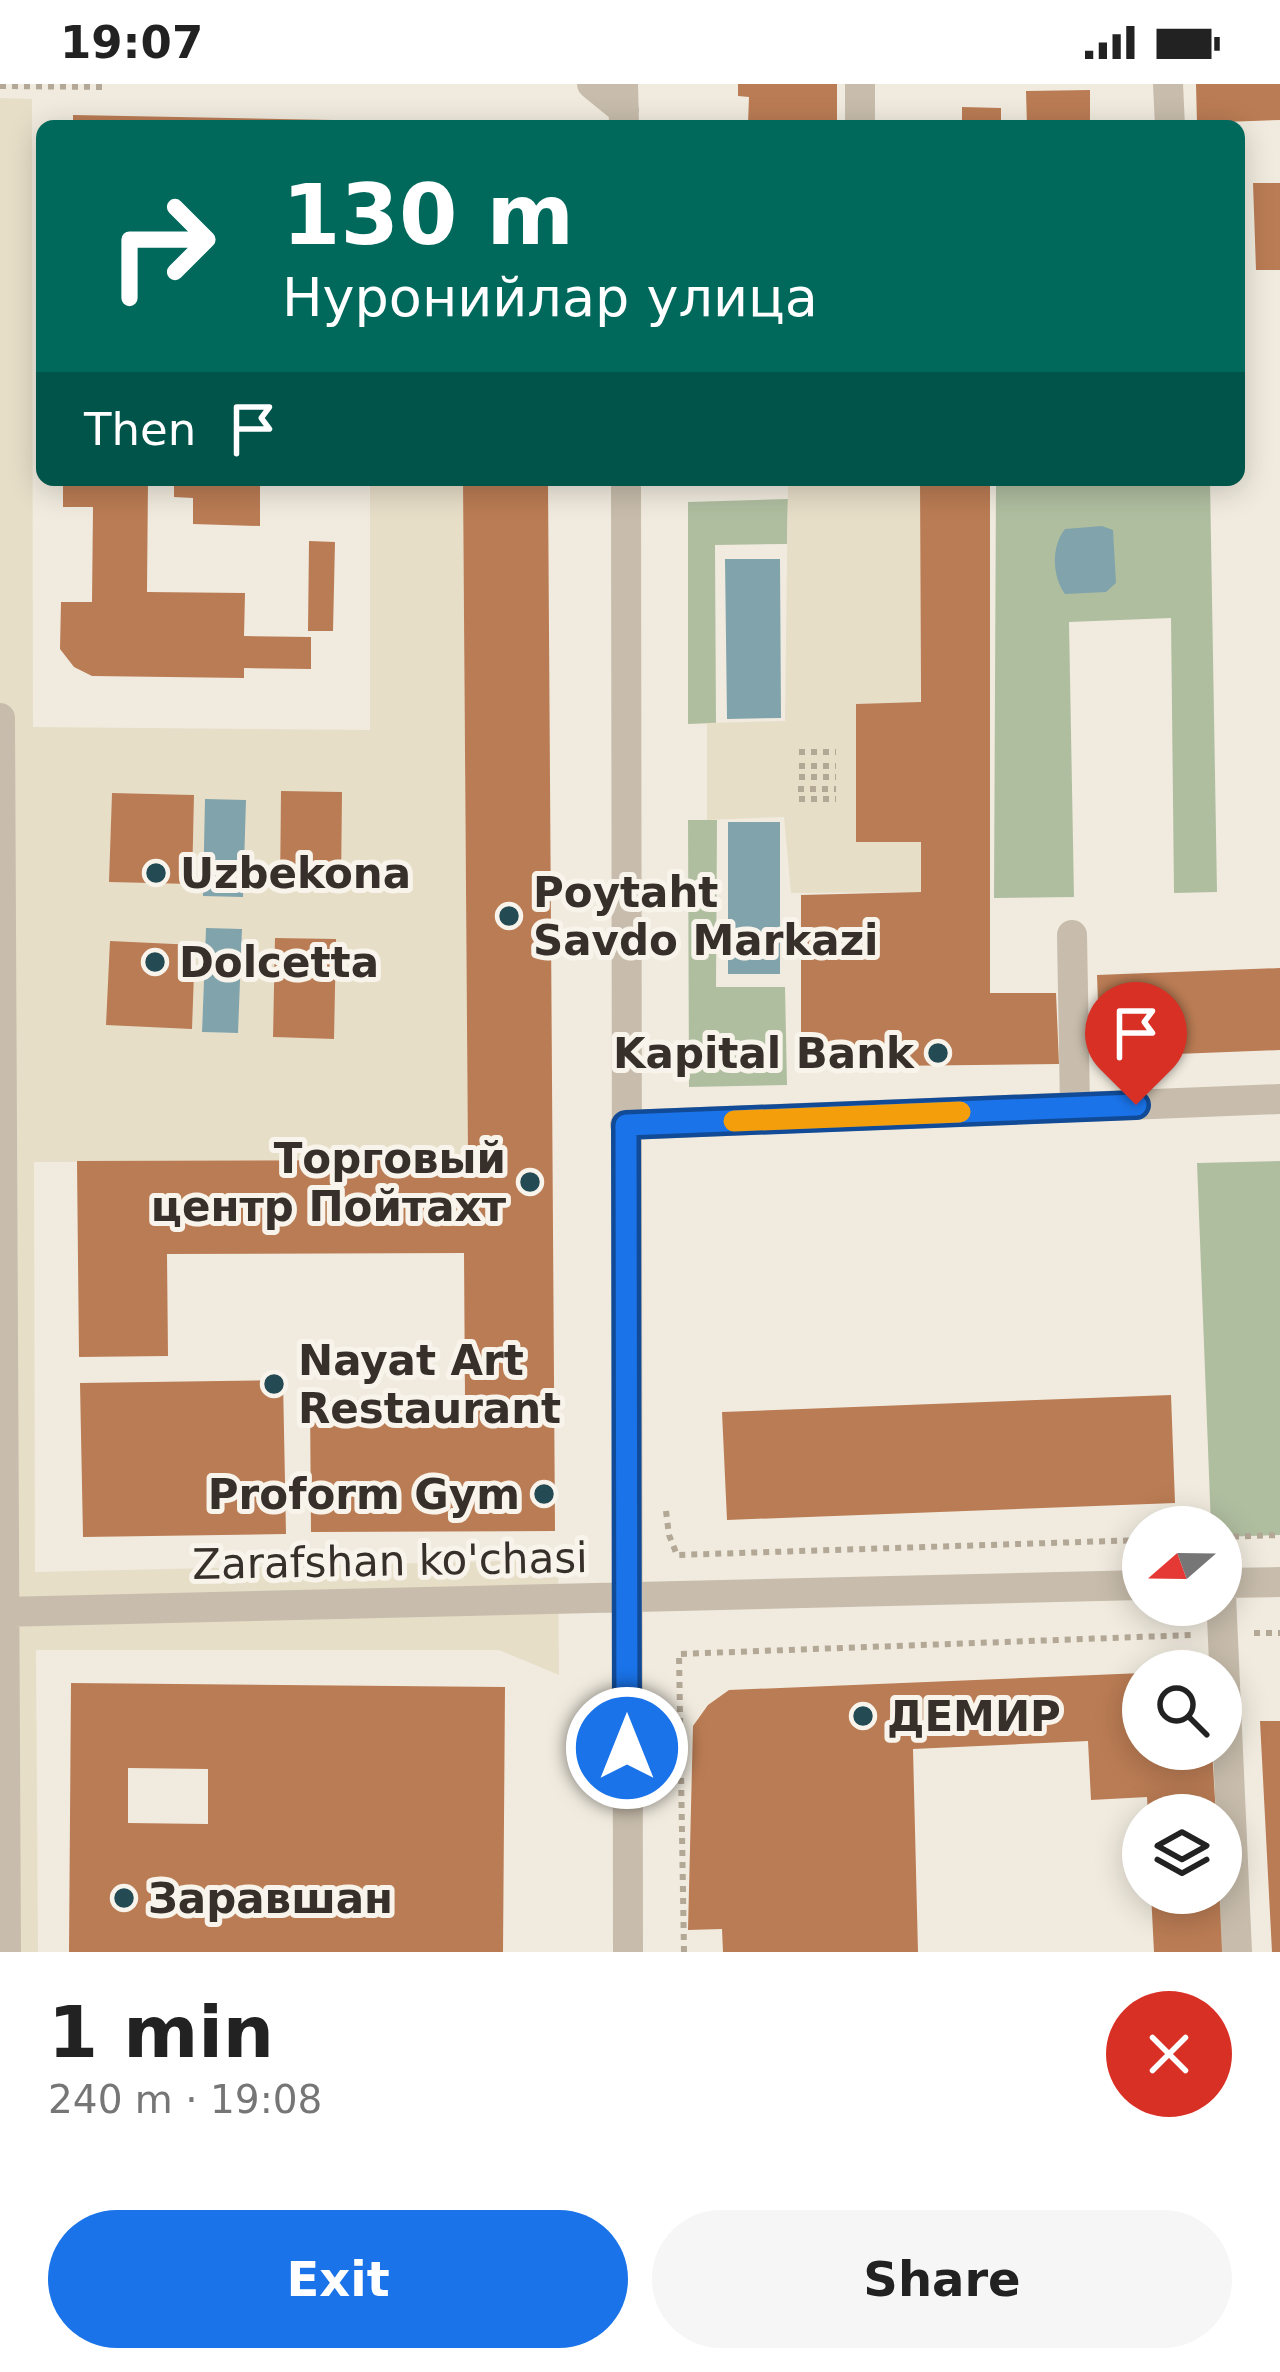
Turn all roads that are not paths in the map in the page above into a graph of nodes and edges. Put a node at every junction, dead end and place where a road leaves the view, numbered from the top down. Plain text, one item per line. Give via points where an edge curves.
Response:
1 (592, 84) edge
2 (860, 84) edge
3 (1168, 84) edge
4 (624, 107) edge
5 (860, 120) edge
6 (1170, 120) edge
7 (626, 486) edge
8 (0, 718) edge
9 (1072, 935) dead end
10 (1280, 1099) edge
11 (1075, 1107) junction
12 (626, 1125) junction
13 (1280, 1582) edge
14 (1242, 1583) edge
15 (1122, 1585) edge
16 (626, 1597) junction
17 (2, 1612) edge
18 (1223, 1626) edge
19 (6, 1952) edge
20 (628, 1952) edge
21 (1237, 1952) edge

1 - 4 street
2 - 5 street
3 - 6 street
7 - 12 street
8 - 17 street
9 - 11 street
10 - 11 street
11 - 12 street
12 - 16 street
13 - 14 street
15 - 16 street, Zarafshan ko'chasi
16 - 17 street, Zarafshan ko'chasi
16 - 20 street
17 - 19 street
18 - 21 street

